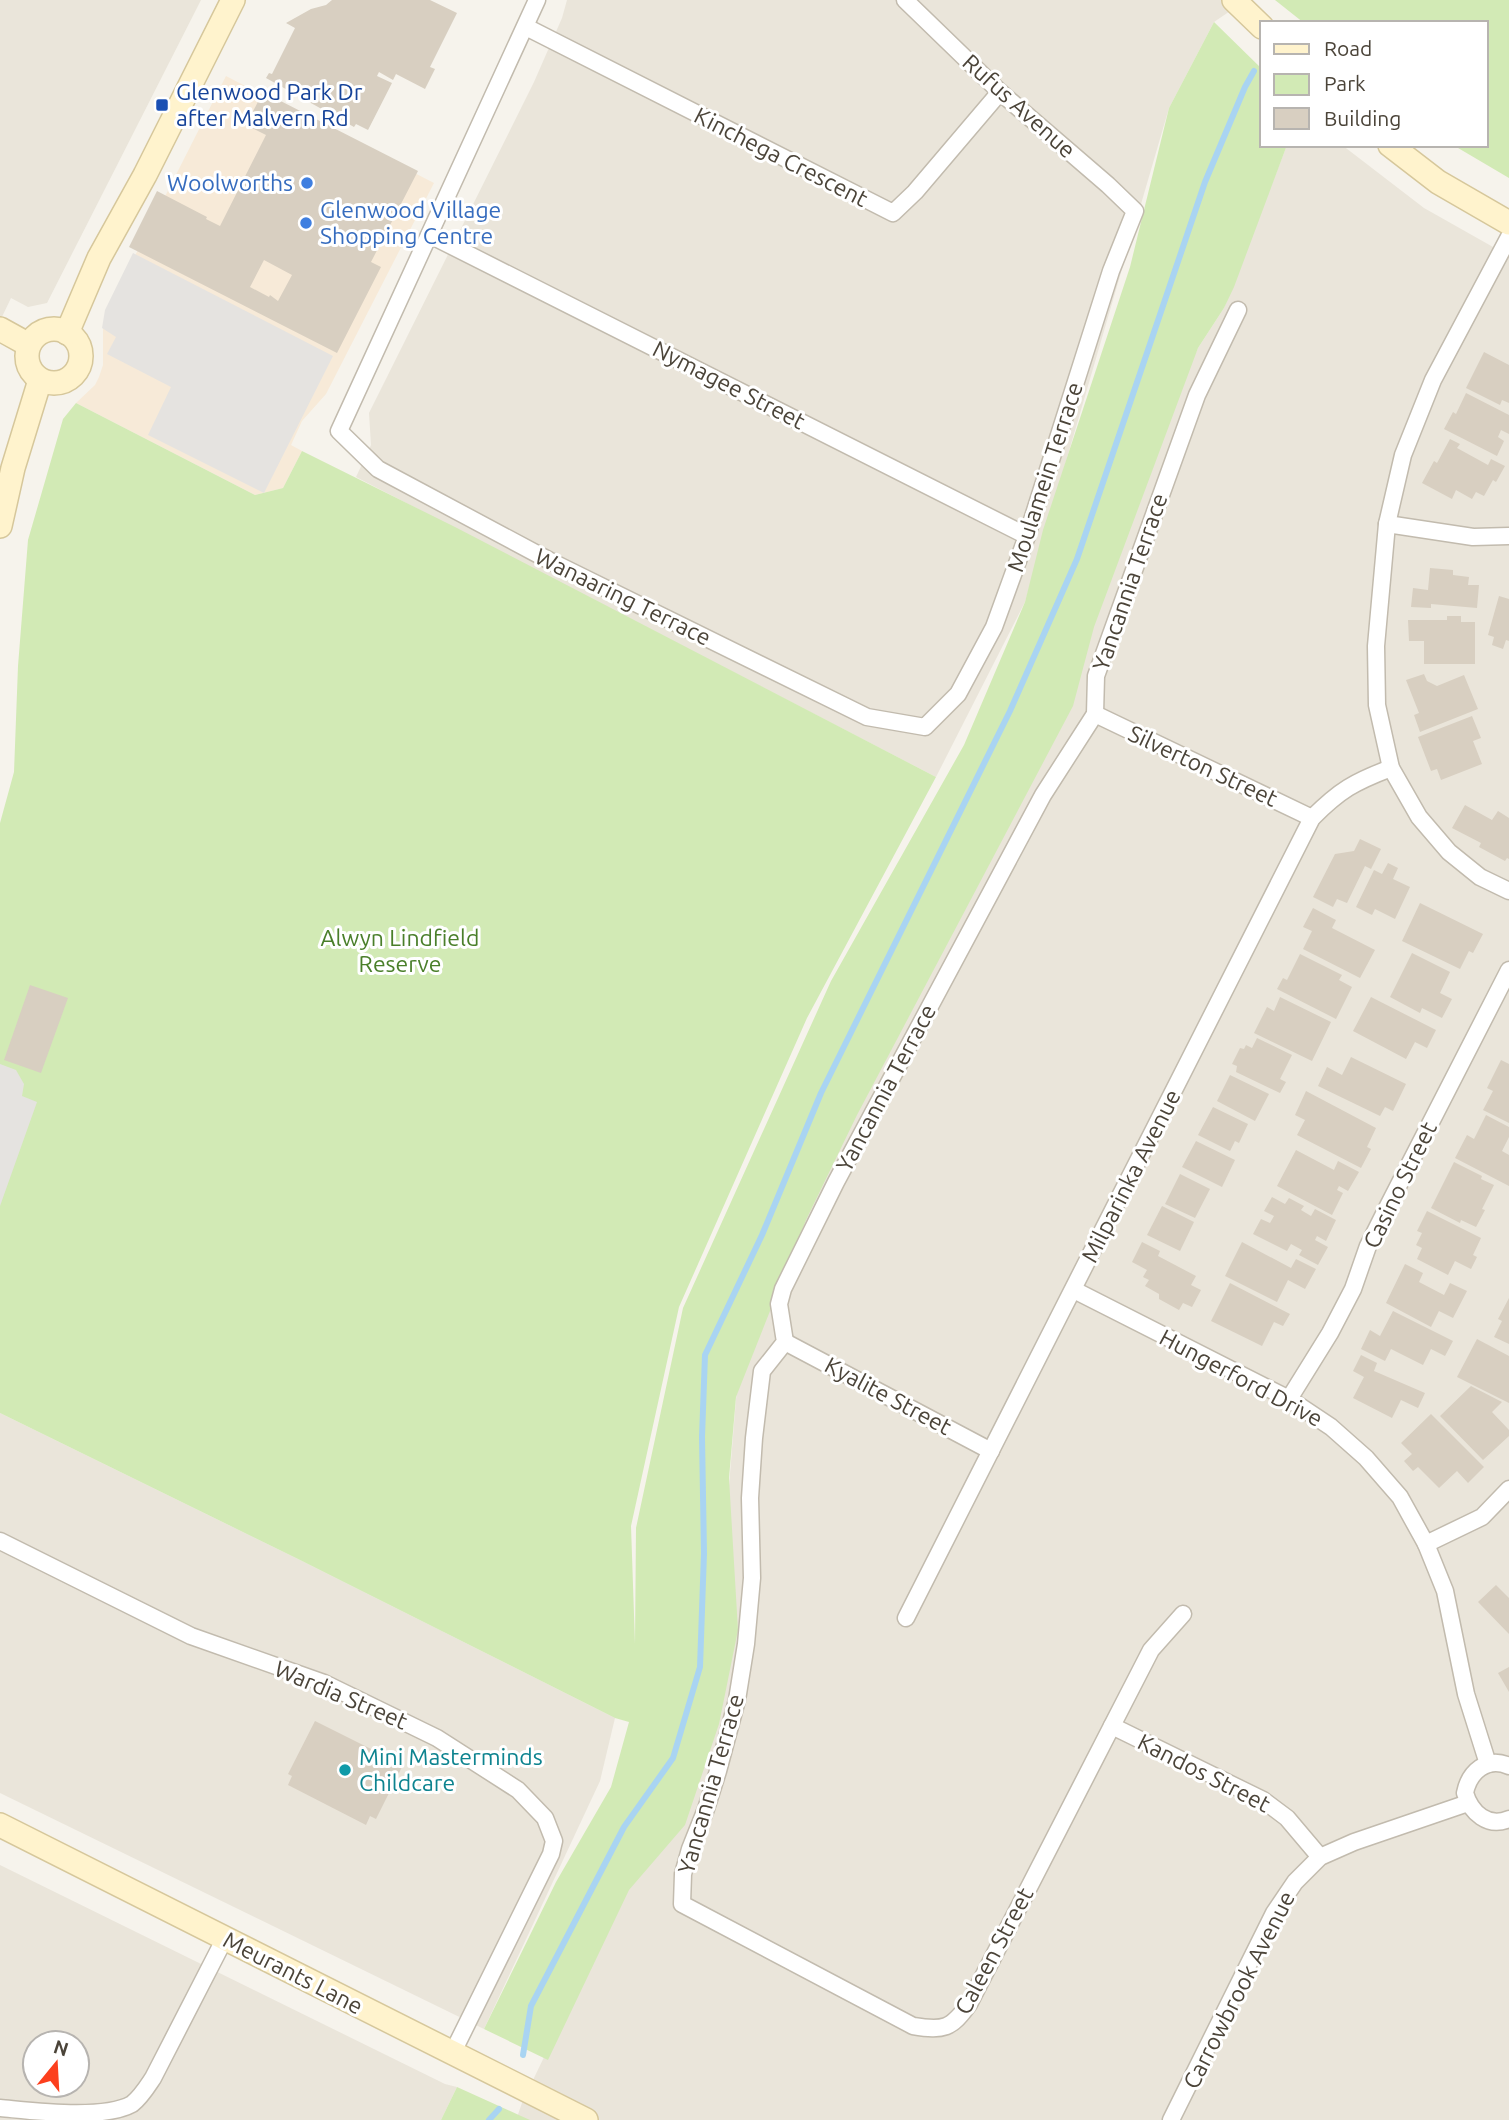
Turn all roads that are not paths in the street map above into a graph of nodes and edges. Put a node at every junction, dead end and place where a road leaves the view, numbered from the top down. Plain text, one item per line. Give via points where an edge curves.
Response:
1 (233, 0) edge
2 (537, 0) edge
3 (905, 0) edge
4 (1234, 0) edge
5 (1260, 25) edge
6 (526, 27) junction
7 (1000, 92) junction
8 (1393, 147) edge
9 (1135, 211) joint
10 (1509, 223) edge
11 (430, 235) junction
12 (1509, 237) edge
13 (1238, 310) dead end
14 (0, 329) edge
15 (66, 333) junction
16 (29, 345) junction
17 (40, 380) junction
18 (1387, 524) junction
19 (0, 526) edge
20 (1027, 536) junction
21 (1509, 536) edge
22 (1095, 714) junction
23 (925, 727) joint
24 (1391, 768) junction
25 (1312, 818) junction
26 (1509, 891) edge
27 (1509, 970) edge
28 (1074, 1290) junction
29 (785, 1342) junction
30 (1289, 1399) junction
31 (991, 1451) junction
32 (1509, 1489) edge
33 (0, 1541) edge
34 (1426, 1544) junction
35 (1183, 1614) dead end
36 (906, 1618) dead end
37 (1112, 1726) junction
38 (1488, 1764) junction
39 (1509, 1766) edge
40 (1468, 1803) junction
41 (1507, 1823) edge
42 (0, 1825) edge
43 (1320, 1857) junction
44 (682, 1905) joint
45 (225, 1938) junction
46 (452, 2054) junction
47 (0, 2108) edge
48 (133, 2113) edge
49 (28, 2115) edge
50 (586, 2120) edge
51 (1171, 2120) edge

1 - 15 street via 99,258
2 - 6 street
3 - 7 street, Rufus Avenue
4 - 5 street
6 - 7 street, Kinchega Crescent via 893,213
6 - 11 street
7 - 9 street, Rufus Avenue
8 - 10 street via 1449,189
9 - 20 street, Moulamein Terrace via 1111,271
11 - 20 street, Nymagee Street
11 - 23 street, Wanaaring Terrace via 339,431 378,468 554,564 867,717
12 - 18 street via 1433,380 1403,455
13 - 22 street, Yancannia Terrace via 1197,395 1096,676
14 - 16 street
15 - 16 street via 49,330
15 - 17 street via 74,338 81,354 77,371 64,382
16 - 17 street via 27,361
17 - 19 street
18 - 21 street via 1473,537
18 - 24 street via 1376,658 1377,705
20 - 23 street, Moulamein Terrace via 988,638 958,694
22 - 25 street, Silverton Street
22 - 29 street, Yancannia Terrace via 1043,796 783,1289 779,1304
24 - 25 street, Milparinka Avenue via 1336,794
24 - 26 street via 1419,817 1449,852 1480,877
25 - 28 street, Milparinka Avenue
27 - 30 street, Casino Street via 1383,1214 1353,1289
28 - 30 street, Hungerford Drive
28 - 31 street, Milparinka Avenue
29 - 31 street, Kyalite Street
29 - 44 street, Yancannia Terrace via 762,1371 750,1498 746,1644 737,1700 683,1874
30 - 34 street, Hungerford Drive via 1366,1458 1400,1497
31 - 36 street, Milparinka Avenue
32 - 34 street via 1482,1517
33 - 46 street, Wardia Street via 191,1636 324,1683 379,1708 438,1738 518,1790 545,1818 554,1841 551,1854
34 - 38 street, Hungerford Drive via 1445,1591 1466,1694
35 - 37 street, Caleen Street via 1151,1650
37 - 43 street, Kandos Street via 1263,1800 1287,1818
37 - 44 street, Caleen Street via 955,2023 934,2030 913,2026
38 - 39 street
38 - 40 street via 1467,1782
40 - 41 street via 1481,1818
40 - 43 street, Carrowbrook Avenue
42 - 45 street, Meurants Lane
43 - 51 street, Carrowbrook Avenue via 1294,1882 1274,1913
45 - 46 street, Meurants Lane
45 - 48 street
46 - 50 street, Meurants Lane
47 - 49 street
48 - 49 street

